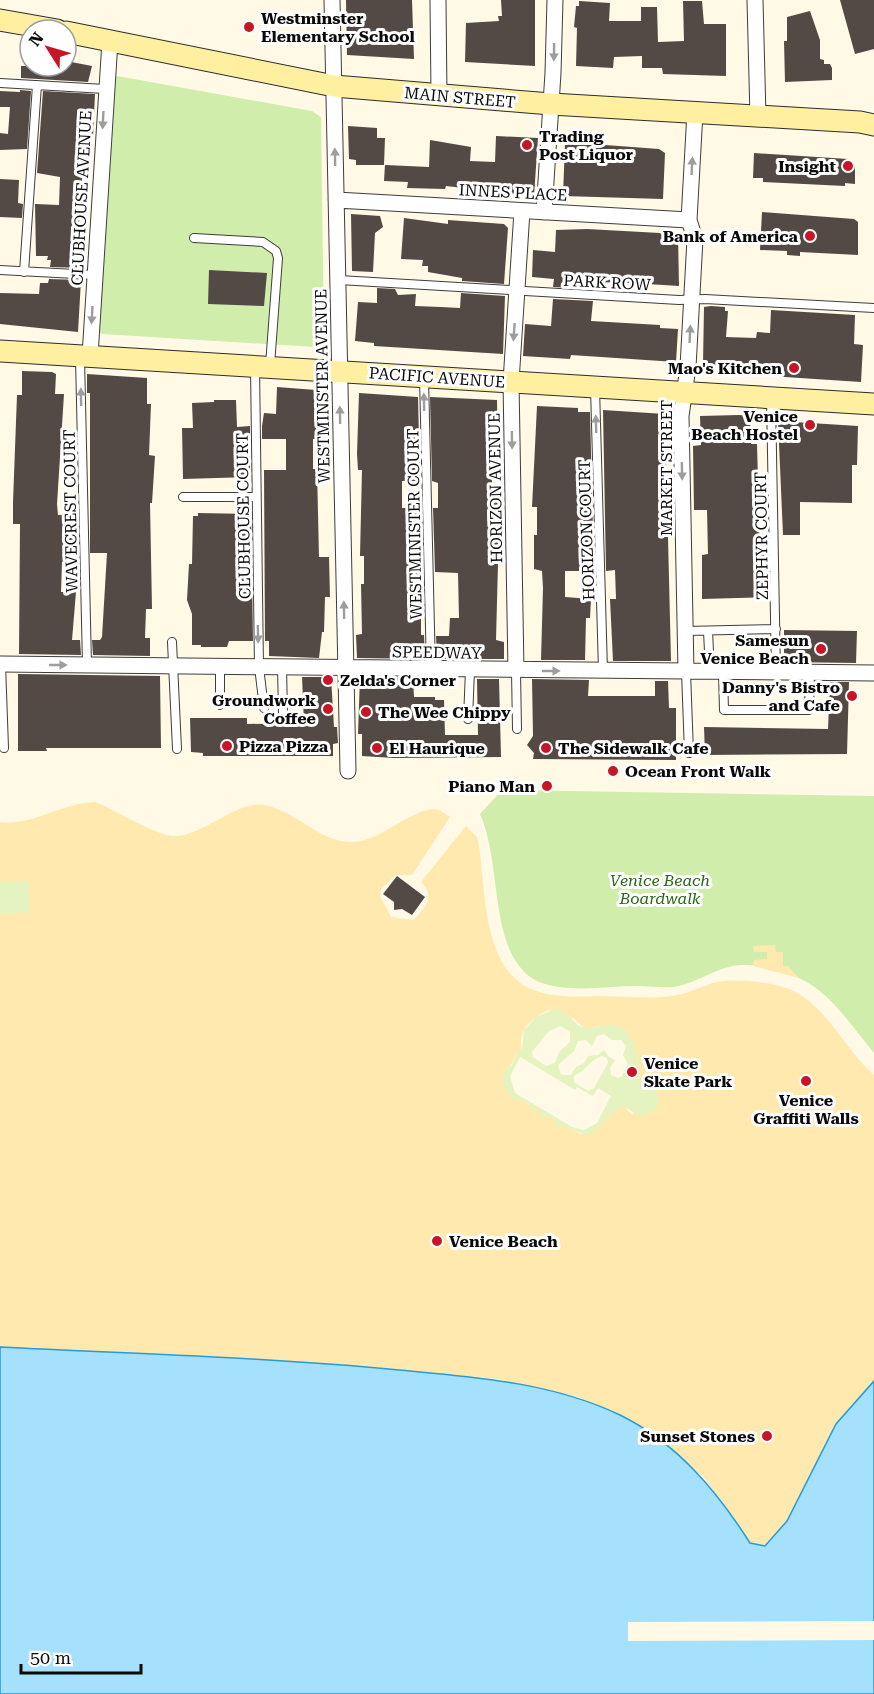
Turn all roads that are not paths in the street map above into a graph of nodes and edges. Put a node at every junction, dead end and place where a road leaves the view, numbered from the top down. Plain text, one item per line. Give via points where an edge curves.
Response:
1 (332, 0) edge
2 (438, 0) edge
3 (555, 0) edge
4 (755, 0) edge
5 (0, 20) edge
6 (18, 23) edge
7 (78, 34) edge
8 (110, 41) junction
9 (0, 83) edge
10 (37, 85) junction
11 (334, 86) junction
12 (105, 88) junction
13 (440, 96) junction
14 (551, 104) junction
15 (695, 112) junction
16 (758, 117) junction
17 (869, 119) edge
18 (336, 200) junction
19 (522, 211) junction
20 (544, 212) junction
21 (689, 220) junction
22 (194, 238) dead end
23 (0, 270) edge
24 (24, 272) junction
25 (94, 275) junction
26 (339, 280) junction
27 (517, 291) junction
28 (692, 300) junction
29 (874, 308) edge
30 (0, 351) edge
31 (85, 356) junction
32 (262, 366) junction
33 (339, 370) junction
34 (424, 377) junction
35 (511, 382) junction
36 (595, 387) junction
37 (684, 392) junction
38 (771, 398) junction
39 (874, 404) edge
40 (183, 497) dead end
41 (256, 497) junction
42 (776, 629) junction
43 (685, 631) junction
44 (708, 631) junction
45 (172, 642) dead end
46 (1, 664) edge
47 (87, 665) junction
48 (173, 665) junction
49 (220, 667) junction
50 (259, 667) junction
51 (282, 667) junction
52 (345, 669) junction
53 (431, 670) junction
54 (470, 670) junction
55 (516, 671) junction
56 (603, 671) junction
57 (686, 672) junction
58 (716, 672) junction
59 (776, 673) junction
60 (810, 673) junction
61 (874, 673) edge
62 (220, 705) dead end
63 (264, 708) dead end
64 (283, 714) dead end
65 (468, 719) dead end
66 (517, 729) dead end
67 (4, 748) dead end
68 (177, 749) dead end
69 (689, 753) dead end
70 (348, 771) dead end

1 - 11 street, WESTMINSTER AVENUE
2 - 13 street
3 -> 14 street
4 - 16 street
5 - 6 street
7 - 8 street, MAIN STREET
8 - 11 street, MAIN STREET
8 - 12 street, CLUBHOUSE AVENUE
9 - 10 lane
10 - 12 lane
10 - 24 lane
11 - 13 street, MAIN STREET
18 -> 11 street, WESTMINSTER AVENUE
12 -> 25 street, CLUBHOUSE AVENUE
13 - 14 street, MAIN STREET
14 - 15 street, MAIN STREET
14 - 20 street
15 - 16 street, MAIN STREET
21 -> 15 street, MARKET STREET
16 - 17 street, MAIN STREET
18 - 19 street, INNES PLACE
18 - 26 street, WESTMINSTER AVENUE
19 - 20 street, INNES PLACE
19 - 27 street, HORIZON AVENUE
20 - 21 street, INNES PLACE
21 - 28 street, MARKET STREET via 695,239
22 - 32 lane, CLUBHOUSE COURT via 263,242 276,251
23 - 24 lane
24 - 25 lane
25 -> 31 street, CLUBHOUSE AVENUE
26 - 27 lane, PARK ROW
26 - 33 street, WESTMINSTER AVENUE
27 - 28 lane, PARK ROW
27 -> 35 street, HORIZON AVENUE
28 - 29 lane, PARK ROW
37 -> 28 street, MARKET STREET
30 - 31 street, PACIFIC AVENUE
31 - 32 street, PACIFIC AVENUE
47 -> 31 lane, WAVECREST COURT
32 - 33 street, PACIFIC AVENUE
32 - 41 lane, CLUBHOUSE COURT
33 - 34 street, PACIFIC AVENUE
52 -> 33 street, WESTMINSTER AVENUE
34 - 35 street, PACIFIC AVENUE
53 -> 34 lane, WESTMINISTER COURT
35 - 36 street, PACIFIC AVENUE
35 -> 55 street, HORIZON AVENUE
36 - 37 street, PACIFIC AVENUE
56 -> 36 lane, HORIZON COURT
37 - 38 street, PACIFIC AVENUE
37 -> 43 street, MARKET STREET via 681,416
38 - 39 street, PACIFIC AVENUE
38 - 42 lane, ZEPHYR COURT
40 - 41 lane
41 -> 50 lane, CLUBHOUSE COURT
42 - 44 lane
42 - 59 lane, ZEPHYR COURT
43 - 44 lane
43 - 57 street, MARKET STREET
44 - 58 lane
45 - 48 lane
46 -> 47 street, SPEEDWAY
46 - 67 lane
47 - 48 street, SPEEDWAY
48 - 49 street, SPEEDWAY
48 - 68 lane
49 - 50 street, SPEEDWAY
49 - 62 lane
50 - 51 street, SPEEDWAY
50 - 63 lane, CLUBHOUSE COURT
51 - 52 street, SPEEDWAY
51 - 64 lane
52 - 53 street, SPEEDWAY
52 - 70 street, WESTMINSTER AVENUE
53 - 54 street, SPEEDWAY
54 - 55 street, SPEEDWAY
54 - 65 lane
55 -> 56 street, SPEEDWAY
55 - 66 lane, HORIZON AVENUE
56 - 57 street, SPEEDWAY
57 - 58 street, SPEEDWAY
57 - 69 lane, MARKET STREET
58 - 59 street, SPEEDWAY
58 - 60 lane via 724,710 809,710
59 - 60 street, SPEEDWAY
60 - 61 street, SPEEDWAY

